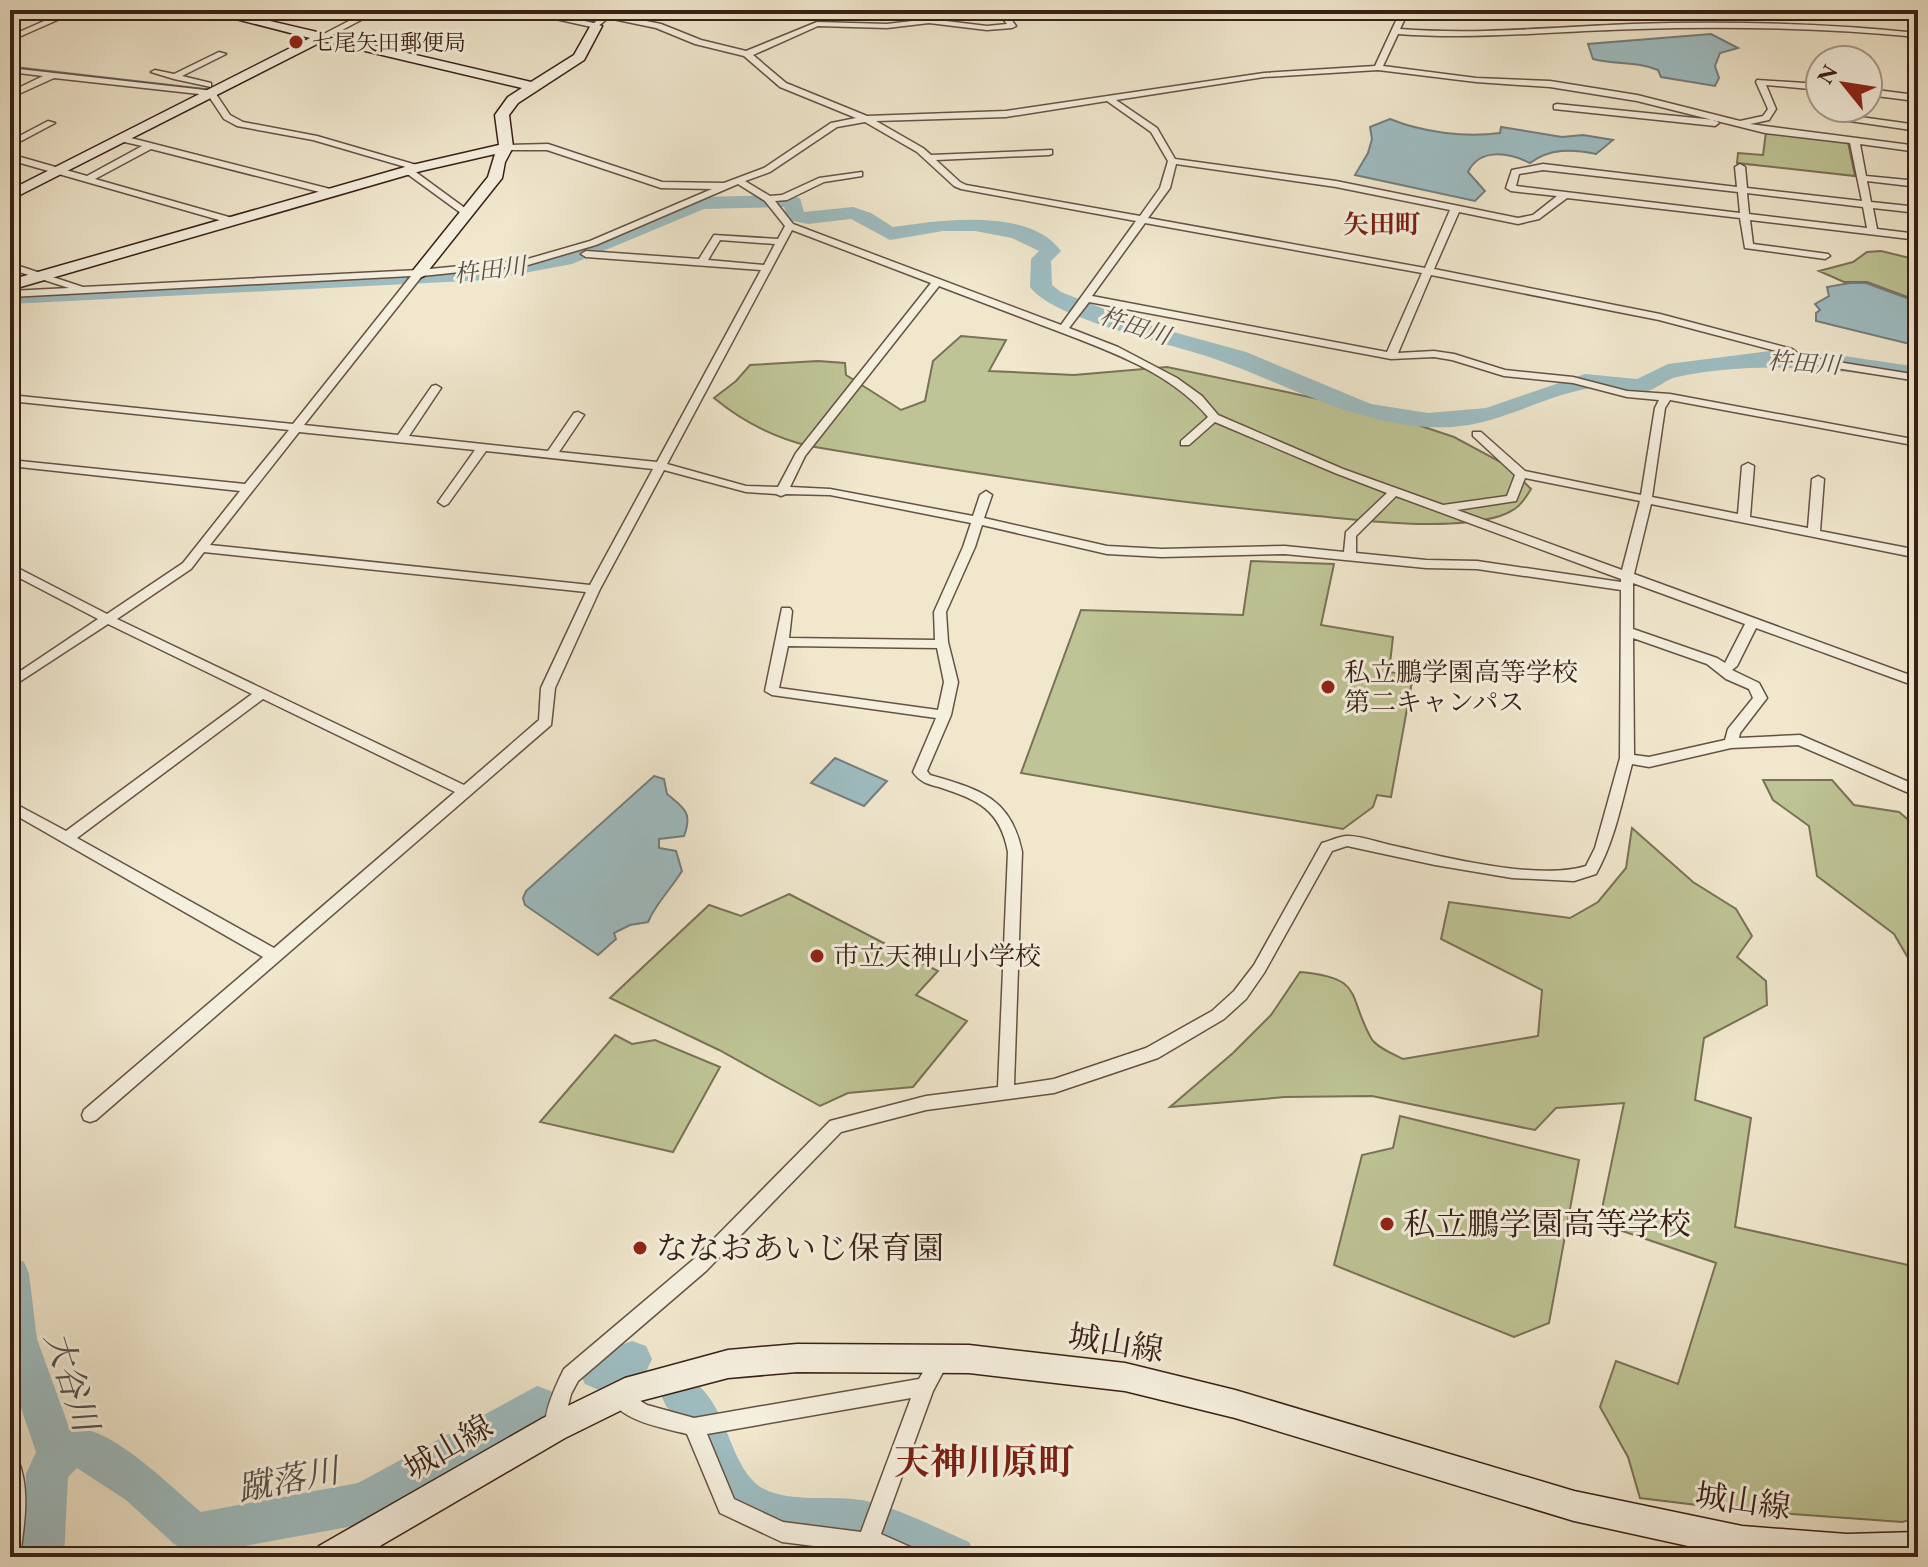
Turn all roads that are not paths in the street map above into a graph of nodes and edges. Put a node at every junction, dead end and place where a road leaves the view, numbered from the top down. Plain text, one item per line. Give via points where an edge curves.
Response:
1 (76, 10) edge
2 (207, 10) edge
3 (376, 10) edge
4 (436, 10) edge
5 (519, 10) edge
6 (969, 10) edge
7 (1405, 10) edge
8 (1000, 11) edge
9 (422, 17) dead end
10 (604, 17) edge
11 (1395, 31) junction
12 (1918, 35) edge
13 (11, 37) edge
14 (322, 37) junction
15 (222, 54) dead end
16 (747, 54) junction
17 (1378, 68) junction
18 (10, 70) edge
19 (155, 72) dead end
20 (54, 75) junction
21 (174, 77) junction
22 (530, 86) junction
23 (1804, 86) edge
24 (215, 91) junction
25 (1884, 94) edge
26 (10, 95) edge
27 (1908, 97) dead end
28 (1110, 100) junction
29 (1557, 107) dead end
30 (866, 119) junction
31 (1884, 121) edge
32 (51, 123) dead end
33 (1737, 123) junction
34 (1843, 124) edge
35 (1918, 128) edge
36 (123, 139) junction
37 (1849, 139) junction
38 (10, 144) edge
39 (149, 146) junction
40 (506, 147) junction
41 (1918, 149) edge
42 (1049, 152) dead end
43 (10, 157) edge
44 (927, 158) junction
45 (1172, 161) junction
46 (1740, 167) dead end
47 (413, 169) junction
48 (59, 170) junction
49 (859, 174) dead end
50 (1862, 178) junction
51 (88, 179) junction
52 (740, 182) junction
53 (1918, 184) edge
54 (725, 186) junction
55 (1742, 190) junction
56 (331, 192) junction
57 (1565, 195) junction
58 (10, 196) edge
59 (770, 201) junction
60 (1868, 204) junction
61 (1455, 209) junction
62 (1918, 210) edge
63 (468, 214) junction
64 (1746, 217) junction
65 (1142, 220) junction
66 (233, 221) junction
67 (790, 226) junction
68 (1873, 232) junction
69 (1918, 237) edge
70 (782, 242) junction
71 (586, 254) dead end
72 (1825, 256) dead end
73 (702, 262) junction
74 (10, 266) edge
75 (769, 268) junction
76 (1428, 272) junction
77 (419, 273) junction
78 (44, 275) junction
79 (938, 281) junction
80 (10, 285) edge
81 (83, 290) junction
82 (10, 294) edge
83 (1082, 304) junction
84 (1063, 330) junction
85 (1391, 356) junction
86 (1918, 378) edge
87 (436, 388) dead end
88 (1666, 397) junction
89 (10, 398) edge
90 (578, 415) dead end
91 (1214, 417) junction
92 (294, 427) junction
93 (1477, 434) dead end
94 (401, 439) junction
95 (1185, 443) dead end
96 (1918, 443) edge
97 (483, 447) junction
98 (551, 455) junction
99 (10, 463) edge
100 (662, 466) junction
101 (1748, 466) dead end
102 (1521, 474) junction
103 (1818, 479) dead end
104 (246, 488) junction
105 (1394, 492) junction
106 (781, 493) junction
107 (986, 495) dead end
108 (1646, 499) junction
109 (444, 502) dead end
110 (1442, 509) junction
111 (1744, 519) junction
112 (976, 520) junction
113 (1814, 533) junction
114 (199, 548) junction
115 (1918, 554) edge
116 (1350, 557) junction
117 (10, 568) edge
118 (1626, 581) junction
119 (594, 589) junction
120 (786, 611) dead end
121 (109, 620) junction
122 (1753, 622) junction
123 (1626, 631) junction
124 (782, 642) junction
125 (942, 644) junction
126 (1720, 669) junction
127 (1918, 683) edge
128 (10, 684) edge
129 (262, 693) junction
130 (944, 715) junction
131 (1731, 743) junction
132 (1627, 758) junction
133 (465, 791) junction
134 (1918, 792) edge
135 (10, 806) edge
136 (67, 838) junction
137 (275, 956) junction
138 (1006, 1091) junction
139 (90, 1115) dead end
140 (941, 1359) junction
141 (925, 1387) junction
142 (618, 1396) junction
143 (703, 1425) junction
144 (554, 1428) junction
145 (10, 1464) edge
146 (867, 1547) edge
147 (1918, 1548) edge
148 (10, 1557) edge
149 (330, 1557) edge
150 (910, 1557) edge

1 - 13 street
2 - 14 street
3 - 14 street
4 - 9 street
5 - 10 street
6 - 8 street
7 - 11 street
8 - 16 street via 1012,26 929,21 817,24
10 - 16 street via 658,26
10 - 22 street via 579,57
11 - 12 street via 1460,37 1678,25 1826,27
11 - 17 street
14 - 22 street
14 - 24 street
15 - 21 street
16 - 30 street via 783,85
17 - 28 street via 1264,75
17 - 33 street via 1550,84 1637,98
18 - 20 street
19 - 21 street
20 - 24 street
20 - 26 street
21 - 24 street
22 - 40 street via 502,115
23 - 33 street via 1760,82 1772,109 1766,118
24 - 36 street
24 - 47 street via 227,117 240,124 314,138
25 - 27 street
28 - 30 street via 1006,114
28 - 45 street via 1154,130
29 - 33 street
30 - 44 street
30 - 52 street via 834,125
31 - 35 street
32 - 38 street
33 - 37 street
34 - 37 street
36 - 39 street
36 - 48 street
37 - 41 street
37 - 50 street
39 - 51 street
39 - 56 street
40 - 47 street
40 - 54 street via 548,147 661,185
40 - 63 street via 495,178
42 - 44 street
43 - 48 street
44 - 65 street via 964,187
45 - 61 street via 1336,184
45 - 65 street via 1165,188
46 - 55 street
47 - 56 street
47 - 63 street
48 - 51 street
48 - 58 street
49 - 59 street via 822,180
50 - 53 street
50 - 60 street
51 - 66 street
52 - 54 street
52 - 59 street
54 - 77 street via 565,253 495,268
55 - 57 street via 1543,167 1515,172 1511,188
55 - 60 street
55 - 64 street
56 - 66 street
57 - 61 street via 1536,217 1518,221
57 - 64 street
59 - 67 street
60 - 62 street
60 - 68 street
61 - 76 street
63 - 77 street
64 - 68 street
64 - 72 street via 1748,246
65 - 76 street
65 - 83 street
66 - 78 street
67 - 70 street
67 - 79 street
68 - 69 street
70 - 73 street via 717,237
70 - 75 street
71 - 73 street
73 - 75 street
74 - 78 street
75 - 100 street
76 - 85 street
76 - 86 street via 1660,317 1797,358
77 - 81 street
77 - 92 street
78 - 80 street
78 - 81 street
79 - 84 street
79 - 106 street via 800,455
81 - 82 street
83 - 84 street
83 - 85 street
84 - 91 street via 1173,380
85 - 88 street via 1434,354 1504,373
87 - 94 street
88 - 96 street
88 - 108 street
89 - 92 street
90 - 98 street
91 - 95 street
91 - 105 street
92 - 94 street
92 - 104 street
93 - 102 street
94 - 97 street
97 - 98 street
97 - 109 street
98 - 100 street
99 - 104 street
100 - 106 street
100 - 119 street
101 - 111 street
102 - 108 street
102 - 110 street via 1512,499
103 - 113 street
104 - 114 street
105 - 110 street
105 - 116 street via 1350,535
106 - 112 street via 830,492
107 - 112 street
108 - 111 street
108 - 118 street
110 - 118 street
111 - 113 street
112 - 116 street via 1107,550 1285,550
112 - 125 street via 940,612
113 - 115 street
114 - 119 street
114 - 121 street via 187,566
116 - 118 street
117 - 121 street
118 - 122 street
118 - 123 street
119 - 133 street via 548,688 546,722
120 - 124 street
121 - 128 street
121 - 129 street
122 - 126 street via 1730,666
122 - 127 street
123 - 126 street via 1712,661
123 - 132 street
124 - 125 street
124 - 130 street via 772,691
125 - 130 street via 951,682
126 - 131 street via 1754,686 1760,698 1733,732
129 - 133 street
129 - 136 street
130 - 138 street via 921,776 991,802 1013,830
131 - 132 street via 1649,762
131 - 134 street via 1800,740
132 - 138 street via 1602,848 1587,874 1570,878 1495,871 1338,841 1327,847 1259,969 1218,1015 1152,1053 1054,1086
133 - 137 street
135 - 136 street
136 - 137 street
137 - 139 street
138 - 144 street via 926,1103 836,1126 700,1265 571,1375
140 - 141 street
140 - 142 street, 城山線 via 797,1358 728,1364
140 - 147 street, 城山線 via 1125,1377 1235,1404 1574,1506 1742,1542 1847,1550
141 - 143 street
141 - 146 street
142 - 143 street via 642,1413
142 - 144 street, 城山線
143 - 146 street via 727,1506 782,1532
144 - 149 street, 城山線
145 - 148 street via 17,1496
146 - 150 street via 881,1544

